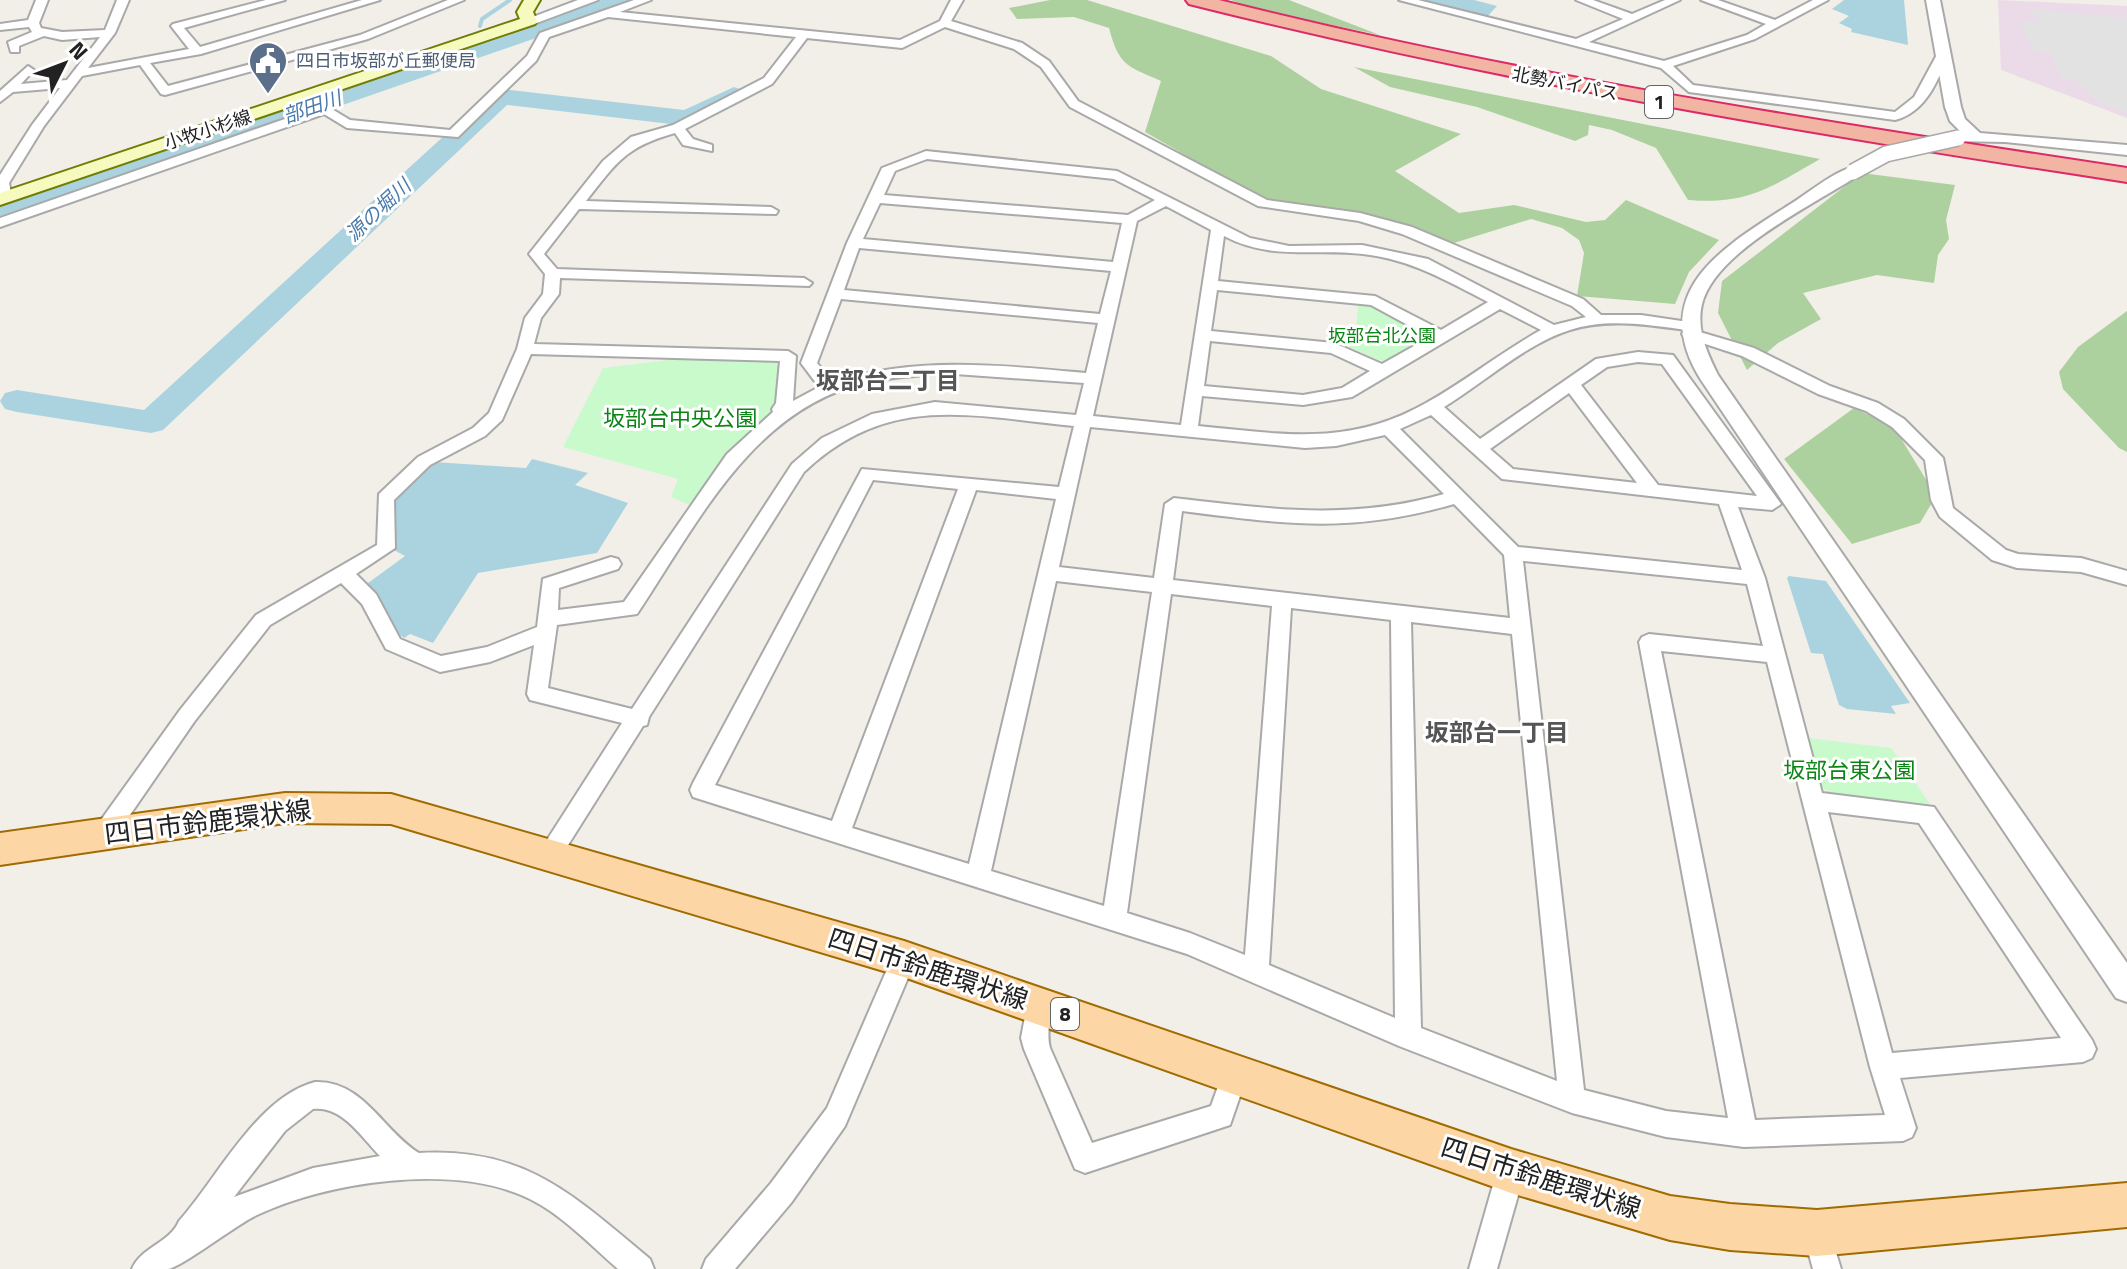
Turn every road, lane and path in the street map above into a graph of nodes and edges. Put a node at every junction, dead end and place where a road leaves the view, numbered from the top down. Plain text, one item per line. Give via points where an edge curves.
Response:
1 (42, 0) edge
2 (123, 0) edge
3 (224, 0) edge
4 (279, 0) edge
5 (318, 0) edge
6 (374, 0) edge
7 (458, 0) edge
8 (532, 0) edge
9 (591, 0) edge
10 (645, 0) edge
11 (957, 0) edge
12 (1196, 0) edge
13 (1405, 0) edge
14 (1582, 0) edge
15 (1674, 0) edge
16 (1707, 0) edge
17 (1822, 0) edge
18 (1933, 0) edge
19 (234, 12) junction
20 (604, 14) junction
21 (1632, 18) junction
22 (944, 23) junction
23 (1776, 24) junction
24 (349, 25) junction
25 (0, 27) edge
26 (37, 28) junction
27 (537, 28) junction
28 (109, 33) junction
29 (804, 34) junction
30 (1575, 44) junction
31 (15, 49) dead end
32 (197, 51) junction
33 (1944, 52) junction
34 (144, 63) junction
35 (1665, 65) junction
36 (28, 70) dead end
37 (76, 78) junction
38 (13, 88) junction
39 (0, 98) edge
40 (678, 128) junction
41 (1966, 137) junction
42 (707, 148) dead end
43 (2127, 150) edge
44 (2127, 175) edge
45 (2, 198) edge
46 (875, 198) junction
47 (1165, 201) junction
48 (577, 205) junction
49 (771, 211) dead end
50 (1130, 219) junction
51 (0, 223) edge
52 (1218, 230) junction
53 (854, 243) junction
54 (1121, 267) junction
55 (553, 273) junction
56 (804, 283) dead end
57 (1211, 285) junction
58 (834, 294) junction
59 (1500, 302) junction
60 (1108, 319) junction
61 (1597, 320) junction
62 (1552, 330) junction
63 (1689, 330) junction
64 (1203, 335) junction
65 (1442, 337) junction
66 (525, 349) junction
67 (1385, 372) junction
68 (1095, 379) junction
69 (1571, 384) junction
70 (830, 389) junction
71 (1195, 390) junction
72 (1433, 407) junction
73 (784, 414) junction
74 (1086, 420) junction
75 (1390, 429) junction
76 (1189, 431) junction
77 (1479, 448) junction
78 (969, 484) junction
79 (1653, 491) junction
80 (1069, 494) junction
81 (1459, 496) junction
82 (1726, 499) junction
83 (1513, 553) junction
84 (611, 564) dead end
85 (1050, 573) junction
86 (344, 574) junction
87 (1755, 578) junction
88 (2127, 578) edge
89 (1162, 585) junction
90 (1282, 601) junction
91 (1401, 614) junction
92 (548, 625) junction
93 (1521, 627) junction
94 (1776, 655) junction
95 (640, 719) junction
96 (1812, 801) junction
97 (839, 833) junction
98 (104, 834) junction
99 (0, 849) edge
100 (550, 854) junction
101 (978, 877) junction
102 (1114, 918) junction
103 (904, 959) junction
104 (1256, 974) junction
105 (2127, 988) edge
106 (1038, 1005) junction
107 (1408, 1037) junction
108 (1883, 1067) junction
109 (1235, 1073) junction
110 (1572, 1100) junction
111 (1744, 1134) junction
112 (413, 1165) junction
113 (1511, 1171) junction
114 (2127, 1205) edge
115 (1822, 1251) edge
116 (156, 1262) edge
117 (640, 1269) edge
118 (716, 1269) edge
119 (1483, 1269) edge

1 - 26 street
2 - 28 street
3 - 19 street
4 - 19 street
5 - 24 street
6 - 24 street
7 - 24 street
8 - 27 main road via 525,12
9 - 27 street
10 - 20 street
11 - 22 street
12 - 44 highway, 北勢バイパス / 1 via 1561,84
13 - 30 street
14 - 21 street
15 - 21 street
16 - 23 street
17 - 23 street
18 - 33 street
19 - 32 street via 177,26
20 - 27 street
20 - 29 street
21 - 30 street
22 - 29 street via 902,44
22 - 61 street via 1018,46 1045,64 1074,104 1255,200 1295,211 1355,216 1429,238 1582,303
23 - 35 street
24 - 32 street
24 - 34 street via 165,91
25 - 26 street
26 - 28 street via 62,36
26 - 31 street via 12,45
27 - 45 main road, 小牧小杉線
27 - 51 street via 532,58 453,134 347,124 325,109
28 - 37 street
29 - 40 street via 776,76
30 - 35 street
32 - 34 street
33 - 35 street via 1926,88 1900,117 1689,88
33 - 41 street via 1953,107
34 - 37 street
36 - 38 street
37 - 38 street
37 - 45 street via 2,183
38 - 39 street
40 - 42 street via 688,142
40 - 48 street via 636,140 608,164
41 - 43 street
41 - 63 street, bridge via 1886,154 1722,256 1697,289
46 - 47 street via 889,168 926,155 1117,175
46 - 50 street
46 - 53 street
47 - 50 street
47 - 52 street
48 - 49 street
48 - 55 street via 536,254
50 - 54 street
52 - 57 street
52 - 59 street via 1277,248 1362,249 1423,262
53 - 54 street
53 - 58 street
54 - 60 street
55 - 56 street
55 - 66 street via 551,294 533,318
57 - 64 street
57 - 65 street via 1375,301
58 - 60 street
58 - 70 street via 809,363
59 - 62 street
59 - 65 street
60 - 68 street
61 - 62 street
61 - 63 street via 1627,318
62 - 72 street
63 - 88 street via 1872,407 1898,423 1934,458 1946,512 1999,555 2081,565
63 - 105 street via 1708,376
64 - 67 street via 1334,348
64 - 71 street
65 - 67 street
66 - 73 street via 788,356 780,409
66 - 86 street via 496,416 479,432 424,461 385,498 386,548
67 - 71 street via 1358,389 1317,399
68 - 70 street via 921,367
68 - 74 street
69 - 77 street
69 - 79 street
69 - 82 street via 1602,363 1667,359 1772,504
70 - 73 street
71 - 76 street
72 - 75 street
72 - 77 street
73 - 92 street via 731,462 630,609
74 - 76 street
74 - 80 street
74 - 95 street via 935,407 873,419 828,442 798,468
75 - 76 street via 1357,439 1315,442
75 - 81 street
77 - 79 street via 1508,475
78 - 80 street
78 - 97 street
78 - 97 street via 868,473 701,790
79 - 82 street
80 - 85 street
81 - 83 street
81 - 89 street via 1353,519 1174,504
82 - 87 street
83 - 87 street
83 - 93 street
84 - 92 street via 550,584
85 - 89 street
85 - 101 street
86 - 92 street via 369,599 393,644 440,664 490,654
86 - 98 street via 263,620
87 - 94 street
89 - 90 street
89 - 102 street
90 - 91 street
90 - 104 street
91 - 93 street
91 - 107 street
92 - 95 street via 537,694
93 - 110 street
94 - 96 street
94 - 111 street via 1649,642
95 - 100 street
96 - 108 street
96 - 108 street via 1926,814 2083,1049
97 - 101 street
98 - 99 main road, 四日市鈴鹿環状線 / 8
98 - 100 main road, 四日市鈴鹿環状線 / 8 via 285,808 391,809
100 - 103 main road, 四日市鈴鹿環状線 / 8
101 - 102 street
102 - 104 street
103 - 106 main road, 四日市鈴鹿環状線 / 8
103 - 118 street via 836,1117
104 - 107 street
106 - 109 main road, 四日市鈴鹿環状線 / 8
106 - 109 street via 1037,1049 1085,1159 1221,1116
107 - 110 street
108 - 111 street via 1903,1128
109 - 113 main road, 四日市鈴鹿環状線 / 8
110 - 111 street via 1666,1124
112 - 116 street via 269,1196 230,1214
112 - 116 street via 342,1101 308,1097 273,1128 201,1219
112 - 117 street via 481,1168 529,1184 556,1198
113 - 115 main road, 四日市鈴鹿環状線 / 8 via 1670,1218
113 - 119 street
114 - 115 main road, 四日市鈴鹿環状線 / 8

